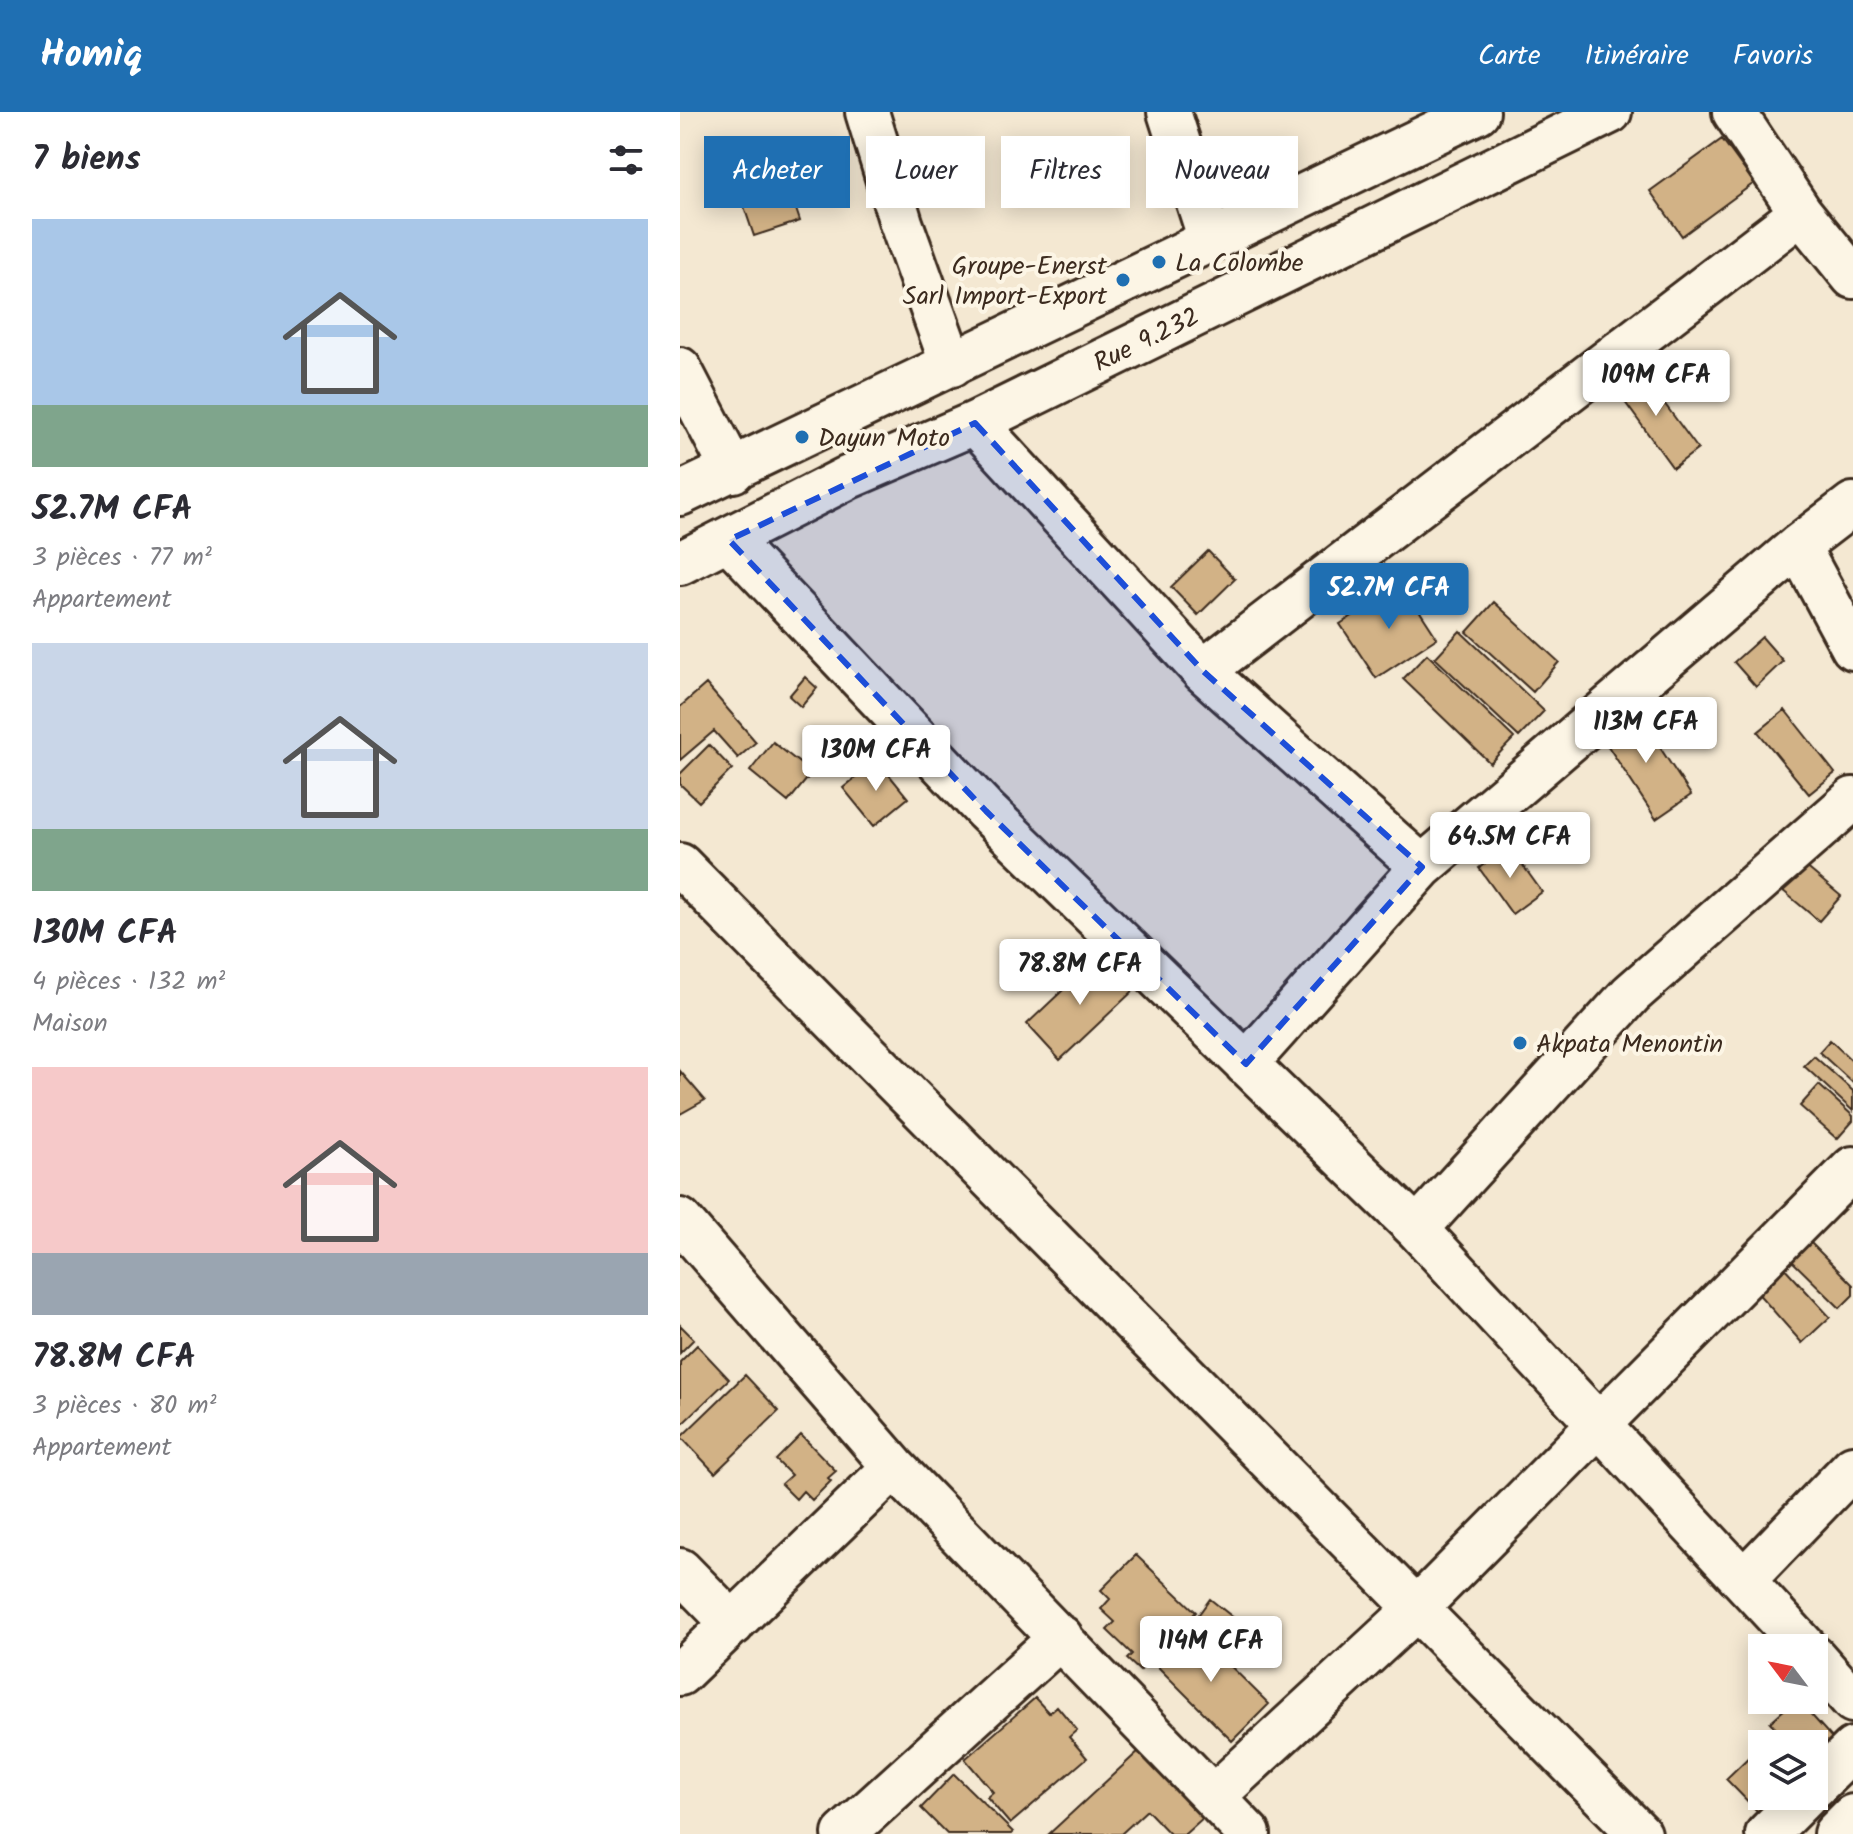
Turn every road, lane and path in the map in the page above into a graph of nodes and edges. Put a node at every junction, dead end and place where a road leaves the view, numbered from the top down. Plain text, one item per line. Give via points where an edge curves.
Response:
1 (867, 112) edge
2 (1169, 112) edge
3 (1478, 112) edge
4 (1610, 112) edge
5 (1734, 112) edge
6 (1801, 213) junction
7 (1210, 240) junction
8 (1853, 277) edge
9 (952, 365) junction
10 (680, 369) edge
11 (975, 423) junction
12 (733, 471) junction
13 (680, 494) edge
14 (1853, 504) edge
15 (729, 540) junction
16 (1798, 546) junction
17 (680, 563) edge
18 (1853, 648) edge
19 (1203, 671) junction
20 (1853, 799) edge
21 (680, 865) edge
22 (1422, 867) junction
23 (1246, 1064) junction
24 (1853, 1168) edge
25 (680, 1220) edge
26 (1417, 1229) junction
27 (1599, 1425) junction
28 (894, 1467) junction
29 (1853, 1467) edge
30 (680, 1570) edge
31 (1745, 1579) junction
32 (1416, 1609) junction
33 (733, 1624) junction
34 (1794, 1634) edge
35 (1061, 1637) junction
36 (1828, 1673) edge
37 (680, 1674) edge
38 (1853, 1701) edge
39 (1853, 1749) edge
40 (1828, 1773) edge
41 (1214, 1796) junction
42 (1791, 1810) edge
43 (1853, 1817) edge
44 (844, 1834) edge
45 (1249, 1834) edge
46 (1640, 1834) edge
47 (1767, 1834) edge
48 (1836, 1834) edge

1 - 9 street
2 - 7 street
3 - 7 street
4 - 11 street, Rue 9.232
5 - 6 street
6 - 8 street
6 - 19 street
7 - 9 street
9 - 12 street
10 - 12 street
11 - 15 street, Rue 9.232 via 847,478
11 - 19 street
12 - 13 street
14 - 16 street
15 - 17 street, Rue 9.232
15 - 23 street via 986,811
16 - 18 street
16 - 22 street
19 - 22 street
20 - 26 street via 1631,994
21 - 32 street
22 - 23 street
23 - 26 street
24 - 27 street
25 - 28 street
26 - 27 street
27 - 31 street
27 - 32 street
28 - 33 street
28 - 35 street
29 - 31 street
30 - 33 street
31 - 34 street
32 - 41 street
32 - 46 street
33 - 37 street
35 - 41 street
35 - 44 street
36 - 38 street
39 - 40 street
41 - 45 street
42 - 47 street
43 - 48 highway

